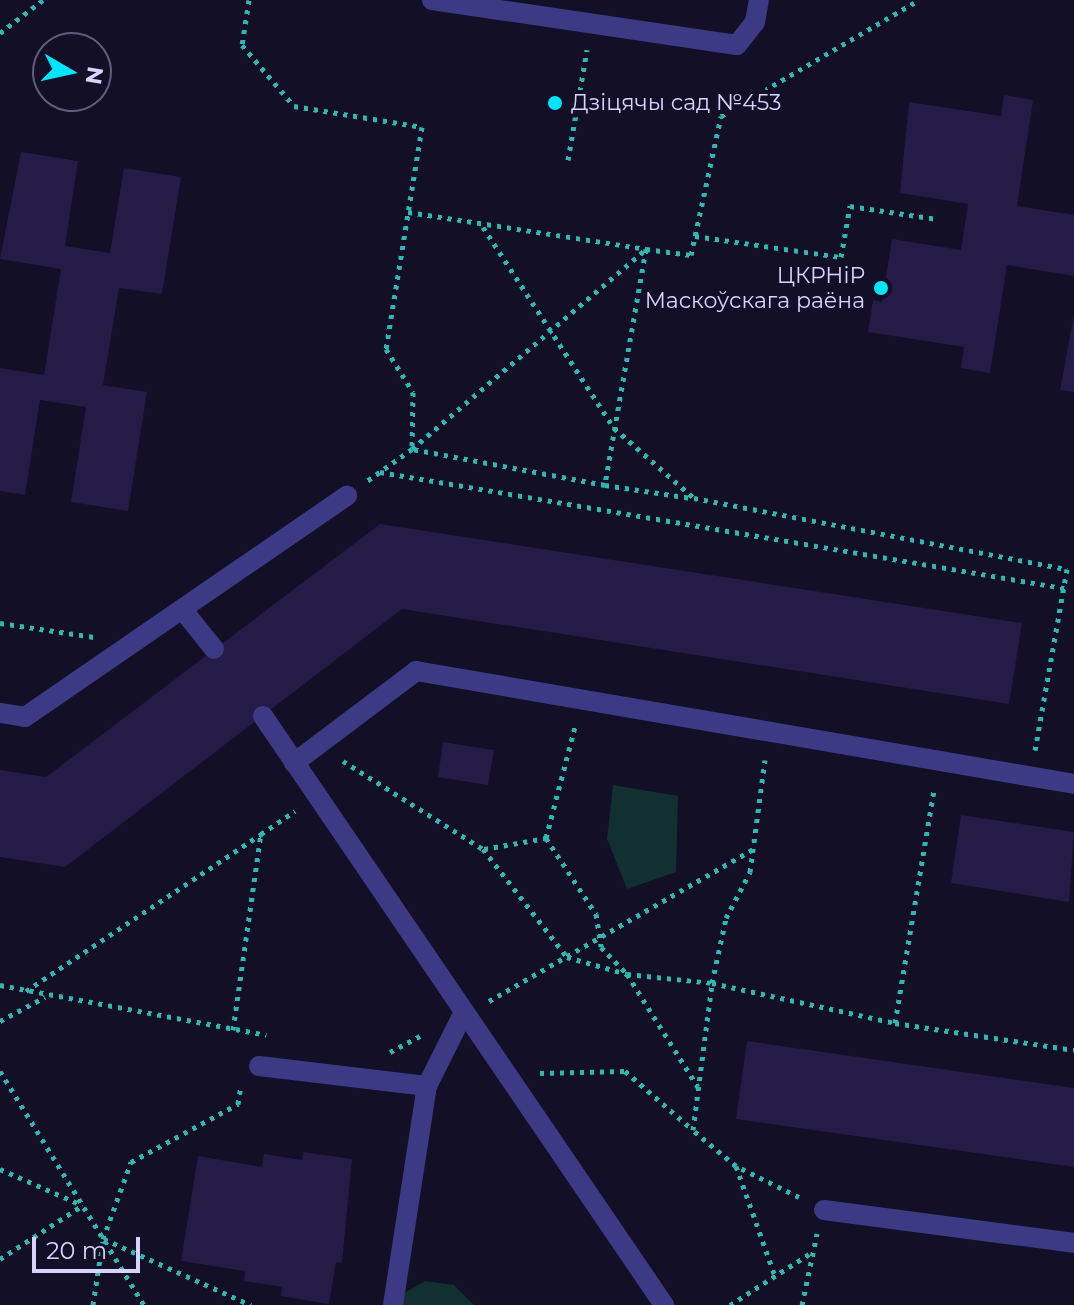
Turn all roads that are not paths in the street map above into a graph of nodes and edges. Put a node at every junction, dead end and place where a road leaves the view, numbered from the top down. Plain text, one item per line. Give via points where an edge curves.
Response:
1 (432, 0) edge
2 (759, 0) edge
3 (347, 496) road end
4 (182, 609) junction
5 (214, 649) dead end
6 (0, 713) edge
7 (263, 716) dead end
8 (294, 763) junction
9 (1074, 784) edge
10 (464, 1012) junction
11 (251, 1070) road end
12 (427, 1086) junction
13 (824, 1210) road end
14 (1074, 1243) edge
15 (393, 1305) edge
16 (664, 1305) edge

1 - 2 lane via 737,45 755,22
3 - 4 lane
4 - 5 lane
4 - 6 lane via 25,717
7 - 8 lane
8 - 9 lane via 416,671
8 - 10 lane
10 - 12 lane
10 - 16 lane
11 - 12 lane
12 - 15 lane
13 - 14 lane

